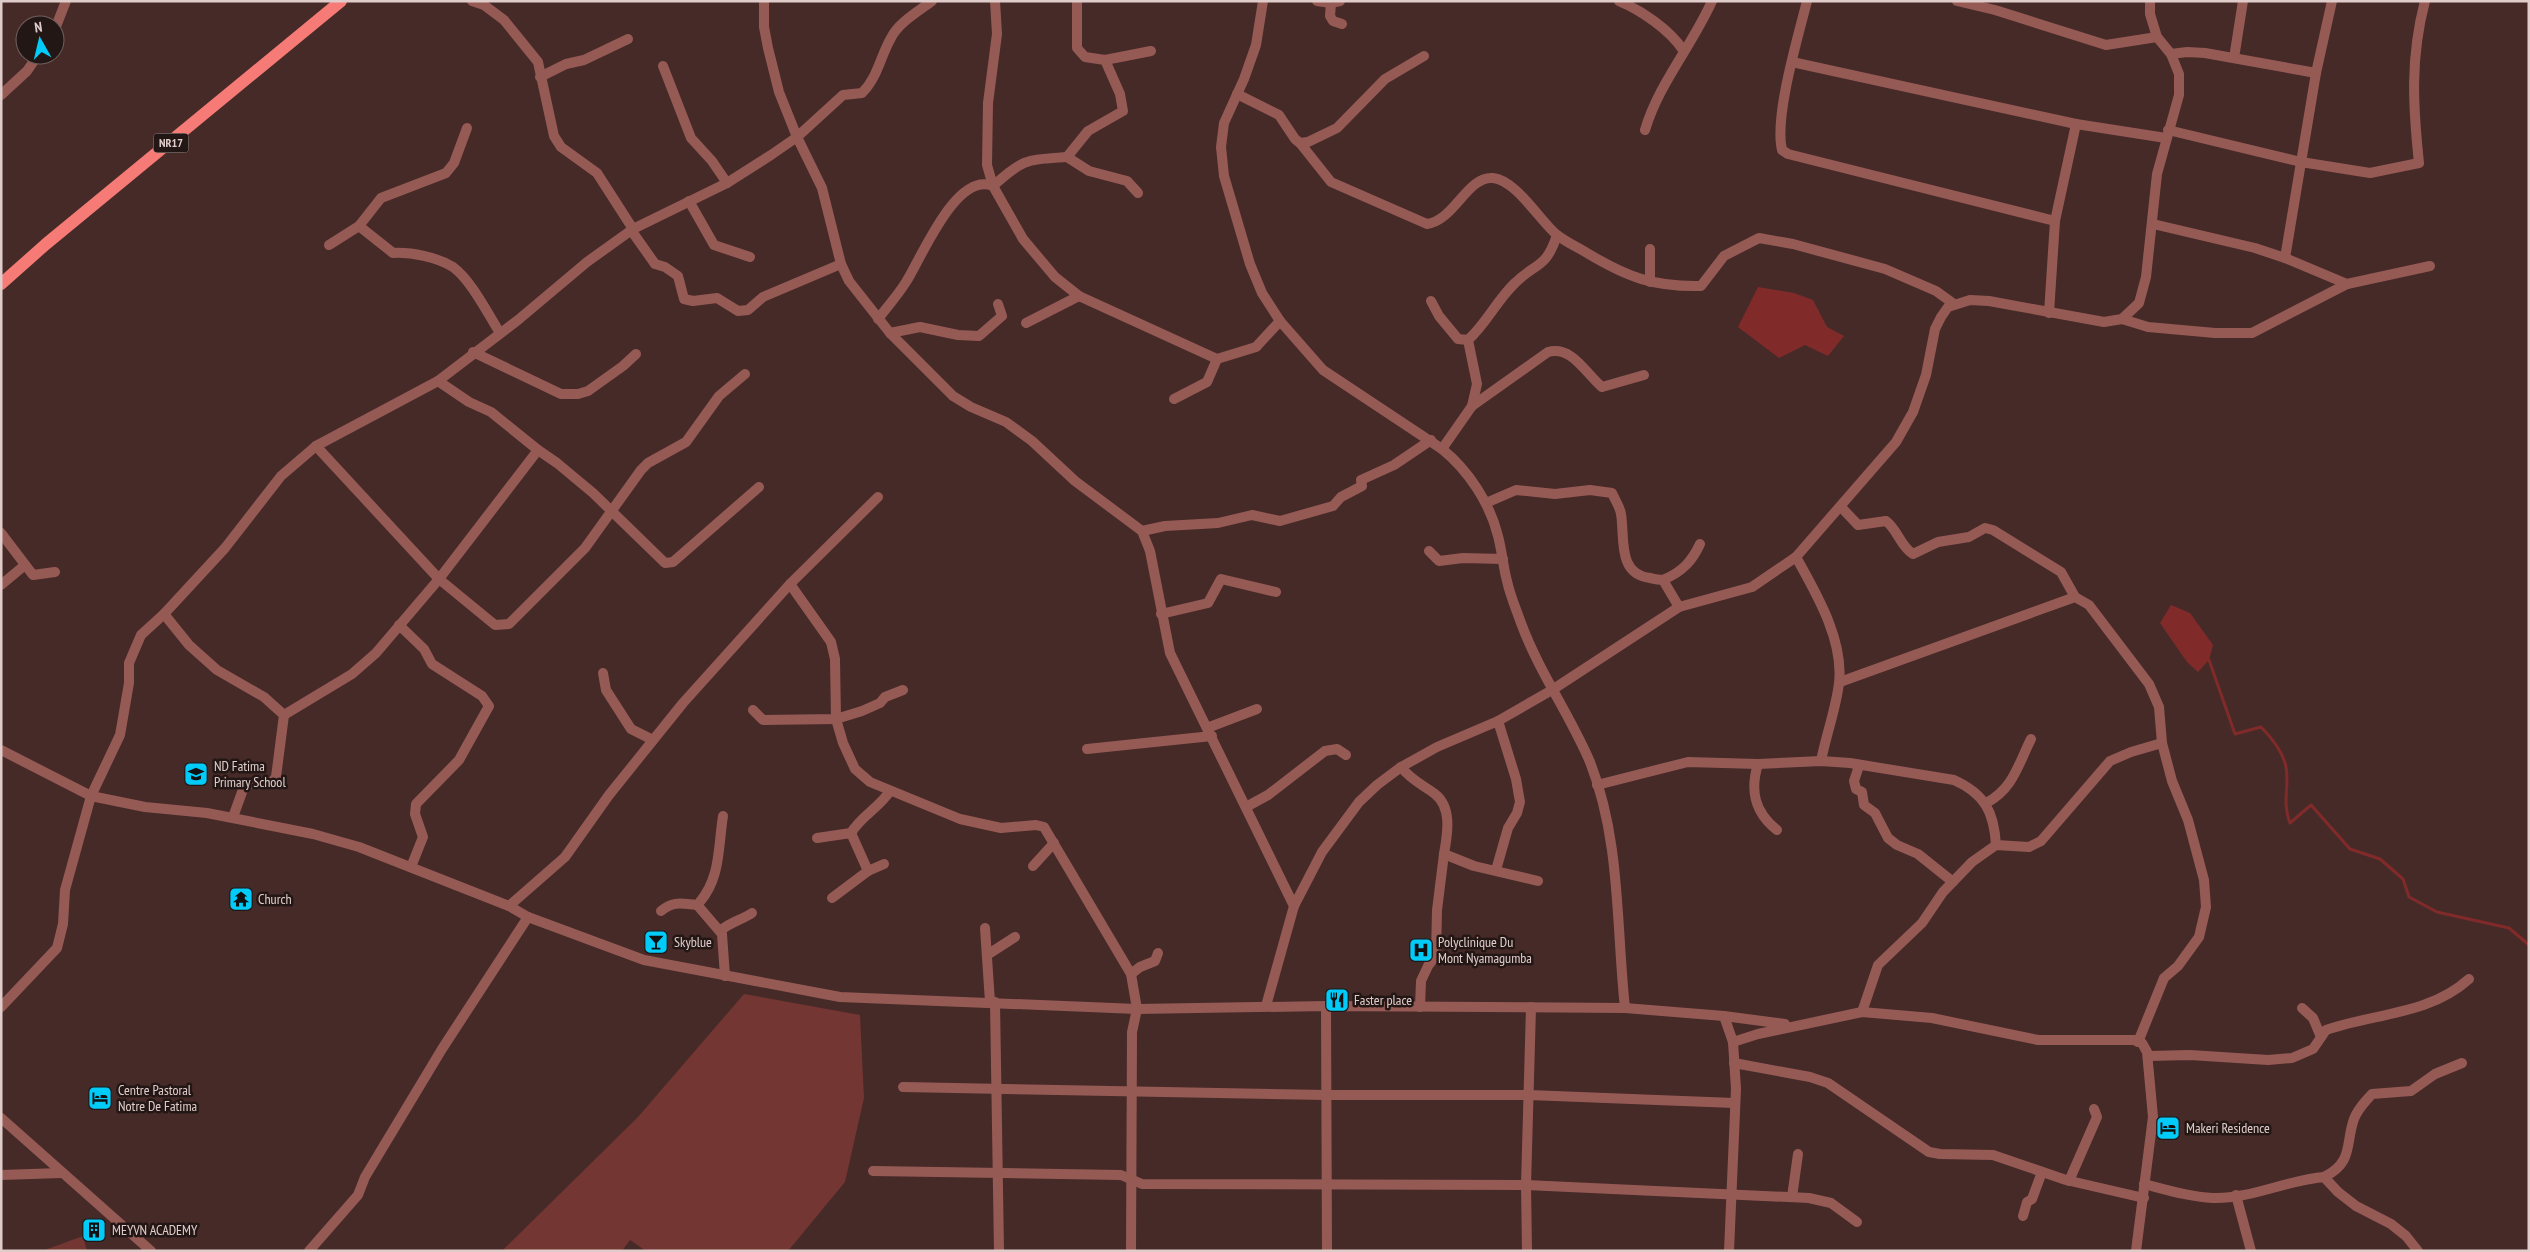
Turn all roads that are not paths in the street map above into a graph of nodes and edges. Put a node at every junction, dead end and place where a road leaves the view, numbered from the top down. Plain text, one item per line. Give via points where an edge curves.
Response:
1 (66, 1) edge
2 (341, 1) edge
3 (472, 1) edge
4 (764, 1) edge
5 (932, 1) edge
6 (995, 1) edge
7 (1077, 1) edge
8 (1264, 1) edge
9 (1317, 1) edge
10 (1619, 1) edge
11 (1712, 1) edge
12 (1807, 1) edge
13 (1957, 1) edge
14 (2150, 1) edge
15 (2243, 1) edge
16 (2332, 1) edge
17 (2425, 1) edge
18 (1335, 2) edge
19 (60, 15) edge
20 (1342, 24) dead end
21 (2157, 37) junction
22 (628, 39) dead end
23 (1684, 50) junction
24 (1151, 51) dead end
25 (2171, 54) junction
26 (1424, 56) dead end
27 (2234, 58) junction
28 (1105, 60) junction
29 (1792, 62) junction
30 (31, 65) edge
31 (663, 66) dead end
32 (2316, 73) junction
33 (540, 77) junction
34 (1237, 94) junction
35 (1, 95) edge
36 (2076, 124) junction
37 (466, 128) dead end
38 (1645, 130) dead end
39 (2167, 134) junction
40 (797, 137) junction
41 (1300, 142) junction
42 (1067, 157) junction
43 (2301, 162) junction
44 (727, 183) junction
45 (994, 186) junction
46 (1138, 193) dead end
47 (690, 202) junction
48 (2055, 221) junction
49 (2153, 224) junction
50 (359, 226) junction
51 (632, 230) junction
52 (1557, 235) junction
53 (329, 245) dead end
54 (1650, 248) dead end
55 (750, 257) dead end
56 (2285, 258) junction
57 (841, 264) junction
58 (2430, 266) dead end
59 (1650, 282) junction
60 (1, 284) edge
61 (2347, 284) junction
62 (1079, 296) junction
63 (1431, 301) dead end
64 (998, 304) dead end
65 (1954, 304) junction
66 (2049, 313) junction
67 (878, 319) junction
68 (2122, 319) junction
69 (1280, 321) junction
70 (1026, 323) dead end
71 (500, 333) junction
72 (890, 333) junction
73 (1468, 340) junction
74 (473, 352) junction
75 (636, 354) dead end
76 (1217, 359) junction
77 (745, 374) dead end
78 (1644, 375) dead end
79 (438, 381) junction
80 (1174, 399) dead end
81 (1472, 406) junction
82 (1431, 440) junction
83 (316, 446) junction
84 (1442, 448) junction
85 (538, 450) junction
86 (759, 487) dead end
87 (878, 497) dead end
88 (1486, 502) junction
89 (1841, 506) junction
90 (611, 510) junction
91 (1142, 531) junction
92 (1, 533) edge
93 (1700, 544) dead end
94 (1429, 551) dead end
95 (1796, 557) junction
96 (1502, 559) junction
97 (26, 565) junction
98 (55, 572) dead end
99 (438, 579) junction
100 (1663, 580) junction
101 (790, 584) junction
102 (1, 586) edge
103 (1276, 592) dead end
104 (2074, 598) junction
105 (1679, 607) junction
106 (164, 614) junction
107 (1161, 614) junction
108 (399, 625) junction
109 (603, 673) dead end
110 (1840, 682) junction
111 (903, 690) dead end
112 (1552, 690) junction
113 (1257, 709) dead end
114 (753, 710) dead end
115 (284, 715) junction
116 (836, 719) junction
117 (1498, 721) junction
118 (1209, 732) junction
119 (2031, 739) dead end
120 (653, 740) junction
121 (2162, 743) junction
122 (1087, 749) dead end
123 (1, 750) edge
124 (1346, 755) dead end
125 (1821, 761) junction
126 (1758, 764) junction
127 (1859, 766) junction
128 (1401, 767) junction
129 (1597, 786) junction
130 (890, 791) junction
131 (91, 796) junction
132 (1986, 803) junction
133 (1246, 807) junction
134 (723, 816) dead end
135 (233, 817) junction
136 (1777, 830) dead end
137 (851, 833) junction
138 (817, 838) dead end
139 (1054, 843) junction
140 (1996, 845) junction
141 (1444, 854) junction
142 (884, 864) dead end
143 (1033, 866) dead end
144 (411, 867) junction
145 (1496, 870) junction
146 (868, 871) junction
147 (1538, 881) dead end
148 (1953, 882) junction
149 (832, 898) dead end
150 (699, 905) junction
151 (509, 906) junction
152 (1294, 906) junction
153 (661, 912) dead end
154 (752, 913) dead end
155 (528, 917) junction
156 (985, 928) dead end
157 (720, 931) junction
158 (1015, 936) dead end
159 (1158, 953) dead end
160 (987, 955) junction
161 (1131, 974) junction
162 (725, 976) junction
163 (2469, 979) dead end
164 (992, 1002) junction
165 (1266, 1006) junction
166 (1326, 1006) junction
167 (1, 1007) edge
168 (1420, 1007) junction
169 (1531, 1008) junction
170 (1624, 1008) junction
171 (2302, 1008) dead end
172 (1137, 1009) junction
173 (1862, 1012) junction
174 (1724, 1016) junction
175 (1800, 1024) junction
176 (2322, 1037) junction
177 (1733, 1042) junction
178 (2138, 1042) junction
179 (2148, 1056) junction
180 (1734, 1063) junction
181 (2462, 1063) dead end
182 (903, 1087) dead end
183 (996, 1090) junction
184 (1132, 1092) junction
185 (1326, 1095) junction
186 (1529, 1096) junction
187 (1734, 1103) junction
188 (2094, 1110) dead end
189 (1, 1118) edge
190 (1798, 1154) dead end
191 (874, 1171) dead end
192 (2042, 1172) junction
193 (61, 1173) junction
194 (997, 1174) junction
195 (1, 1175) edge
196 (2324, 1177) junction
197 (1132, 1180) junction
198 (2070, 1181) junction
199 (2144, 1184) junction
200 (1526, 1185) junction
201 (1328, 1186) junction
202 (1731, 1195) junction
203 (2236, 1195) junction
204 (1792, 1197) junction
205 (2144, 1198) junction
206 (2023, 1216) dead end
207 (1857, 1222) dead end
208 (151, 1251) edge
209 (309, 1251) edge
210 (999, 1251) edge
211 (1131, 1251) edge
212 (1327, 1251) edge
213 (1527, 1251) edge
214 (1729, 1251) edge
215 (2136, 1251) edge
216 (2251, 1251) edge
217 (2418, 1251) edge

1 - 19 street
2 - 60 main road, NR17
3 - 33 street via 484,5 504,20 538,62
4 - 40 street via 768,48 779,92
5 - 40 street via 891,36 871,84 862,94 843,95
6 - 45 street via 997,34 986,150 986,165
7 - 28 street via 1077,48 1085,57
8 - 34 street via 1256,45
9 - 18 street
10 - 23 street via 1676,39
11 - 23 street
12 - 29 street
13 - 21 street via 2106,45
14 - 21 street
15 - 27 street
16 - 32 street
17 - 43 street via 2416,33 2413,101 2419,163 2370,173
18 - 20 street via 1330,16 1333,22
21 - 25 street
22 - 33 street
23 - 38 street via 1652,107
24 - 28 street
25 - 27 street via 2187,52
25 - 39 street via 2180,74 2179,95
26 - 41 street via 1385,79 1337,128 1308,142
27 - 32 street
28 - 42 street via 1120,94 1123,111 1088,131
29 - 36 street
29 - 48 street via 1779,136 1782,150 1788,154
30 - 35 street
31 - 44 street via 691,138 712,160
32 - 43 street
33 - 51 street via 554,136 561,147 596,173
34 - 41 street via 1279,114 1294,139
34 - 69 street via 1224,123 1221,147 1224,176 1250,264 1262,293
36 - 39 street
36 - 48 street
37 - 50 street via 454,163 446,173 381,198
39 - 43 street
39 - 49 street via 2157,174
40 - 44 street
40 - 57 street via 822,188
41 - 52 street via 1331,182 1418,222 1436,222 1446,216 1476,184 1493,178 1527,201
42 - 45 street via 1027,160 1014,167
42 - 46 street via 1089,171 1127,181
43 - 56 street
44 - 47 street
45 - 62 street via 1039,261
45 - 67 street via 985,182 970,186 952,206 924,247 906,282
47 - 51 street
47 - 55 street via 714,245
48 - 66 street
49 - 56 street
49 - 68 street via 2139,303
50 - 53 street
50 - 71 street via 393,253 412,252 452,267 470,286
51 - 57 street via 654,264 678,276 684,299 717,298 738,311 748,310 763,297
51 - 71 street
52 - 59 street via 1618,272
52 - 73 street via 1552,250 1541,265 1516,282
54 - 59 street
56 - 61 street
57 - 67 street via 849,281
58 - 61 street
59 - 65 street via 1701,286 1724,256 1759,238 1885,269 1936,291
61 - 68 street via 2252,333 2148,327
62 - 70 street
62 - 76 street
63 - 73 street via 1458,339
64 - 72 street via 1002,316 979,336 920,327
65 - 66 street via 1970,300 1989,301
65 - 89 street via 1940,317 1913,412 1896,442
66 - 68 street via 2104,322
67 - 72 street
69 - 76 street via 1256,348
69 - 82 street via 1323,370
71 - 74 street
72 - 91 street via 953,396 1006,422 1075,481
73 - 81 street via 1477,384
74 - 75 street via 561,394 588,391
74 - 79 street
76 - 80 street via 1207,382
77 - 90 street via 719,396 686,442 641,470
78 - 81 street via 1602,387 1565,352 1555,350
79 - 83 street
79 - 85 street via 491,412
81 - 84 street
82 - 84 street
82 - 91 street via 1394,465 1361,480 1362,486 1341,497 1333,506 1317,512 1280,521 1252,515 1218,523 1165,526
83 - 99 street
83 - 106 street via 281,476 225,548
84 - 88 street
85 - 90 street
85 - 99 street
86 - 90 street via 673,562 665,563
87 - 101 street
88 - 96 street
88 - 100 street via 1516,490 1555,494 1590,490 1612,493 1621,513 1622,548 1633,572 1645,578
89 - 95 street
89 - 104 street via 1858,525 1886,521 1913,554 1938,542 1970,537 1985,528 1993,530 2061,572
90 - 99 street via 585,548 509,624 495,625
91 - 107 street via 1150,551
92 - 97 street
93 - 100 street via 1694,558 1683,569
94 - 96 street via 1439,561
95 - 105 street via 1752,587
95 - 110 street via 1826,618 1839,660
96 - 112 street via 1523,627
97 - 98 street via 33,574
97 - 102 street
99 - 108 street
100 - 105 street
101 - 116 street via 831,642 835,659
101 - 120 street
103 - 107 street via 1221,579 1208,603
104 - 110 street
104 - 121 street via 2089,605 2149,684 2159,707
105 - 112 street
106 - 115 street via 189,645 217,670 264,697
106 - 131 street via 141,635 129,663 129,683 120,734
107 - 118 street via 1170,653
108 - 115 street via 376,653 352,674
108 - 144 street via 424,649 432,664 482,696 489,706 459,760 416,804 415,814 423,837
109 - 120 street via 606,690 631,729
110 - 125 street
111 - 116 street via 862,711
112 - 117 street
112 - 129 street via 1589,762
113 - 118 street
114 - 116 street via 764,720
115 - 135 street via 276,777 272,782 246,784
116 - 130 street via 855,769 870,782
117 - 128 street via 1437,747
117 - 145 street via 1520,802 1508,828
118 - 122 street
118 - 133 street
119 - 132 street via 2008,788
120 - 151 street via 564,857
121 - 140 street via 2110,761 2035,846
121 - 178 street via 2175,792 2198,851 2206,907 2200,937 2178,966 2164,978
123 - 131 street
124 - 133 street via 1337,749 1325,751 1268,795
125 - 126 street
125 - 127 street
126 - 129 street via 1688,762
126 - 136 street via 1752,786 1754,795 1767,822
127 - 132 street via 1954,780 1967,786
127 - 148 street via 1854,781 1856,789 1862,792 1864,805 1874,813 1888,838 1918,854
128 - 141 street via 1444,805 1448,820
128 - 152 street via 1359,802 1322,852
129 - 170 street via 1610,834 1617,882
130 - 137 street via 883,802 856,823
130 - 139 street via 982,825 1001,828 1036,824 1044,827
131 - 135 street via 145,807
131 - 167 street via 65,890 62,930 56,948
132 - 140 street via 1995,824
133 - 152 street
134 - 150 street via 716,871 709,891
135 - 144 street via 334,839
137 - 138 street
137 - 146 street
139 - 143 street
139 - 161 street
140 - 148 street via 1972,862
141 - 145 street via 1474,866
141 - 168 street via 1436,956 1421,981
142 - 146 street
144 - 151 street
145 - 147 street
146 - 149 street
148 - 173 street via 1922,923 1878,965
150 - 153 street via 678,902 669,904
150 - 157 street
151 - 155 street
152 - 165 street
154 - 157 street via 740,921 728,923
155 - 162 street via 644,960
155 - 209 street via 442,1049 365,1177 358,1195
156 - 160 street
157 - 162 street via 724,939
158 - 160 street
159 - 161 street via 1155,961
160 - 164 street
161 - 172 street
162 - 164 street via 840,997
163 - 176 street via 2438,1001 2334,1027 2326,1030
164 - 172 street
164 - 183 street
165 - 166 street
165 - 172 street
166 - 168 street
166 - 185 street
168 - 169 street
169 - 170 street
169 - 186 street
170 - 174 street
171 - 176 street via 2313,1018
172 - 184 street via 1132,1032
173 - 175 street
173 - 178 street via 1932,1018 2038,1040
174 - 175 street
174 - 177 street
175 - 177 street
176 - 179 street via 2313,1049 2299,1056 2280,1059
177 - 180 street
178 - 179 street via 2144,1046
179 - 199 street via 2153,1117
180 - 187 street
180 - 192 street via 1828,1083 1929,1152 1993,1155
181 - 196 street via 2435,1074 2411,1091 2372,1094 2356,1112 2347,1156 2334,1172
182 - 183 street
183 - 184 street
183 - 194 street
184 - 185 street
184 - 197 street
185 - 186 street
185 - 201 street
186 - 187 street
186 - 200 street
187 - 202 street
188 - 198 street via 2097,1117
189 - 193 street
190 - 204 street
191 - 194 street
192 - 198 street
192 - 206 street
193 - 195 street
193 - 208 street
194 - 197 street via 1121,1175
194 - 210 street
196 - 203 street via 2301,1179
196 - 217 street via 2356,1206 2391,1224
197 - 201 street via 1142,1184
197 - 211 street
198 - 205 street
199 - 203 street via 2212,1198
199 - 205 street
200 - 201 street
200 - 202 street
200 - 213 street
201 - 212 street
202 - 204 street
202 - 214 street
203 - 216 street
204 - 207 street via 1831,1203
205 - 215 street

